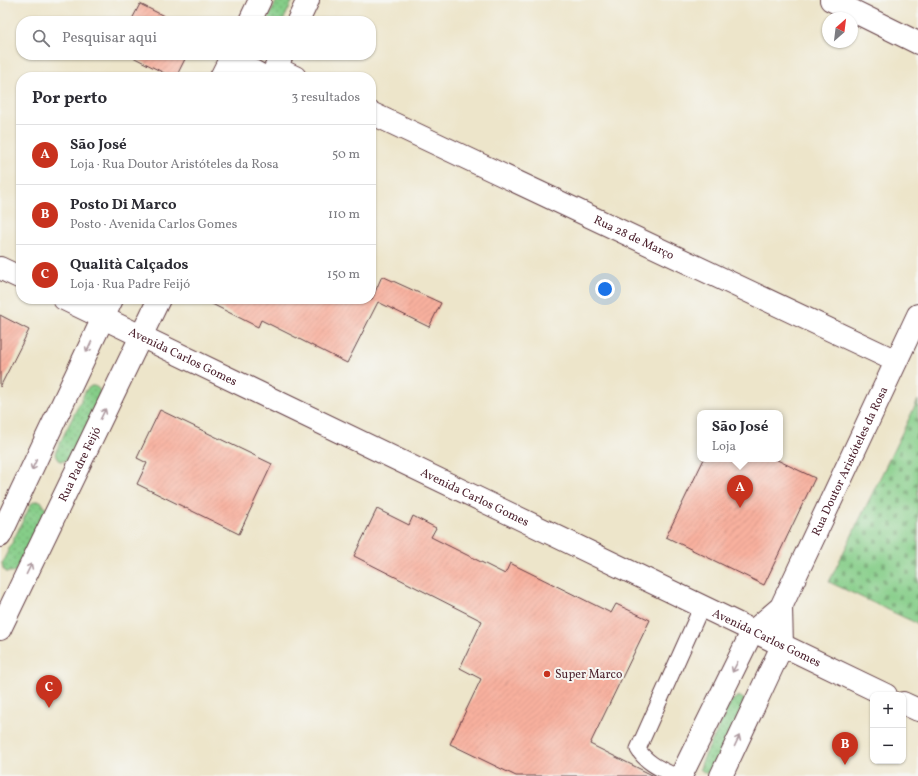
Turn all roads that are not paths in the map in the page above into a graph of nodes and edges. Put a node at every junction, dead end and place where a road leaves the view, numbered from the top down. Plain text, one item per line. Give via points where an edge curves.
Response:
1 (260, 0) edge
2 (308, 0) edge
3 (831, 0) edge
4 (252, 16) edge
5 (300, 16) edge
6 (918, 42) edge
7 (228, 63) edge
8 (273, 69) edge
9 (376, 115) edge
10 (0, 268) edge
11 (16, 276) edge
12 (88, 304) edge
13 (156, 304) edge
14 (107, 308) edge
15 (918, 315) edge
16 (140, 336) junction
17 (896, 361) junction
18 (0, 536) edge
19 (8, 592) edge
20 (781, 607) junction
21 (702, 608) junction
22 (0, 629) edge
23 (752, 632) junction
24 (782, 646) junction
25 (880, 692) edge
26 (906, 704) edge
27 (918, 710) edge
28 (675, 776) edge
29 (680, 776) edge
30 (720, 776) edge

1 - 4 street
2 - 5 street
3 - 6 street
7 - 8 street
9 - 17 street, Rua 28 de Março
10 - 11 street
12 - 14 street, Avenida Carlos Gomes
13 - 16 street, Rua Padre Feijó
14 - 16 street, Avenida Carlos Gomes
14 -> 18 street
15 - 17 street, Rua Doutor Aristóteles da Rosa
19 -> 16 street, Rua Padre Feijó
16 - 21 street, Avenida Carlos Gomes
17 - 20 street, Rua Doutor Aristóteles da Rosa
19 - 22 street, Rua Padre Feijó
20 - 23 street, Rua Doutor Aristóteles da Rosa
20 - 24 street, Rua Doutor Aristóteles da Rosa
21 - 23 street, Avenida Carlos Gomes
21 - 28 lane via 638,749 642,757
23 - 24 street, Avenida Carlos Gomes
23 -> 29 street, Rua Doutor Aristóteles da Rosa
24 - 25 street, Avenida Carlos Gomes
30 -> 24 street, Rua Doutor Aristóteles da Rosa
26 - 27 street

